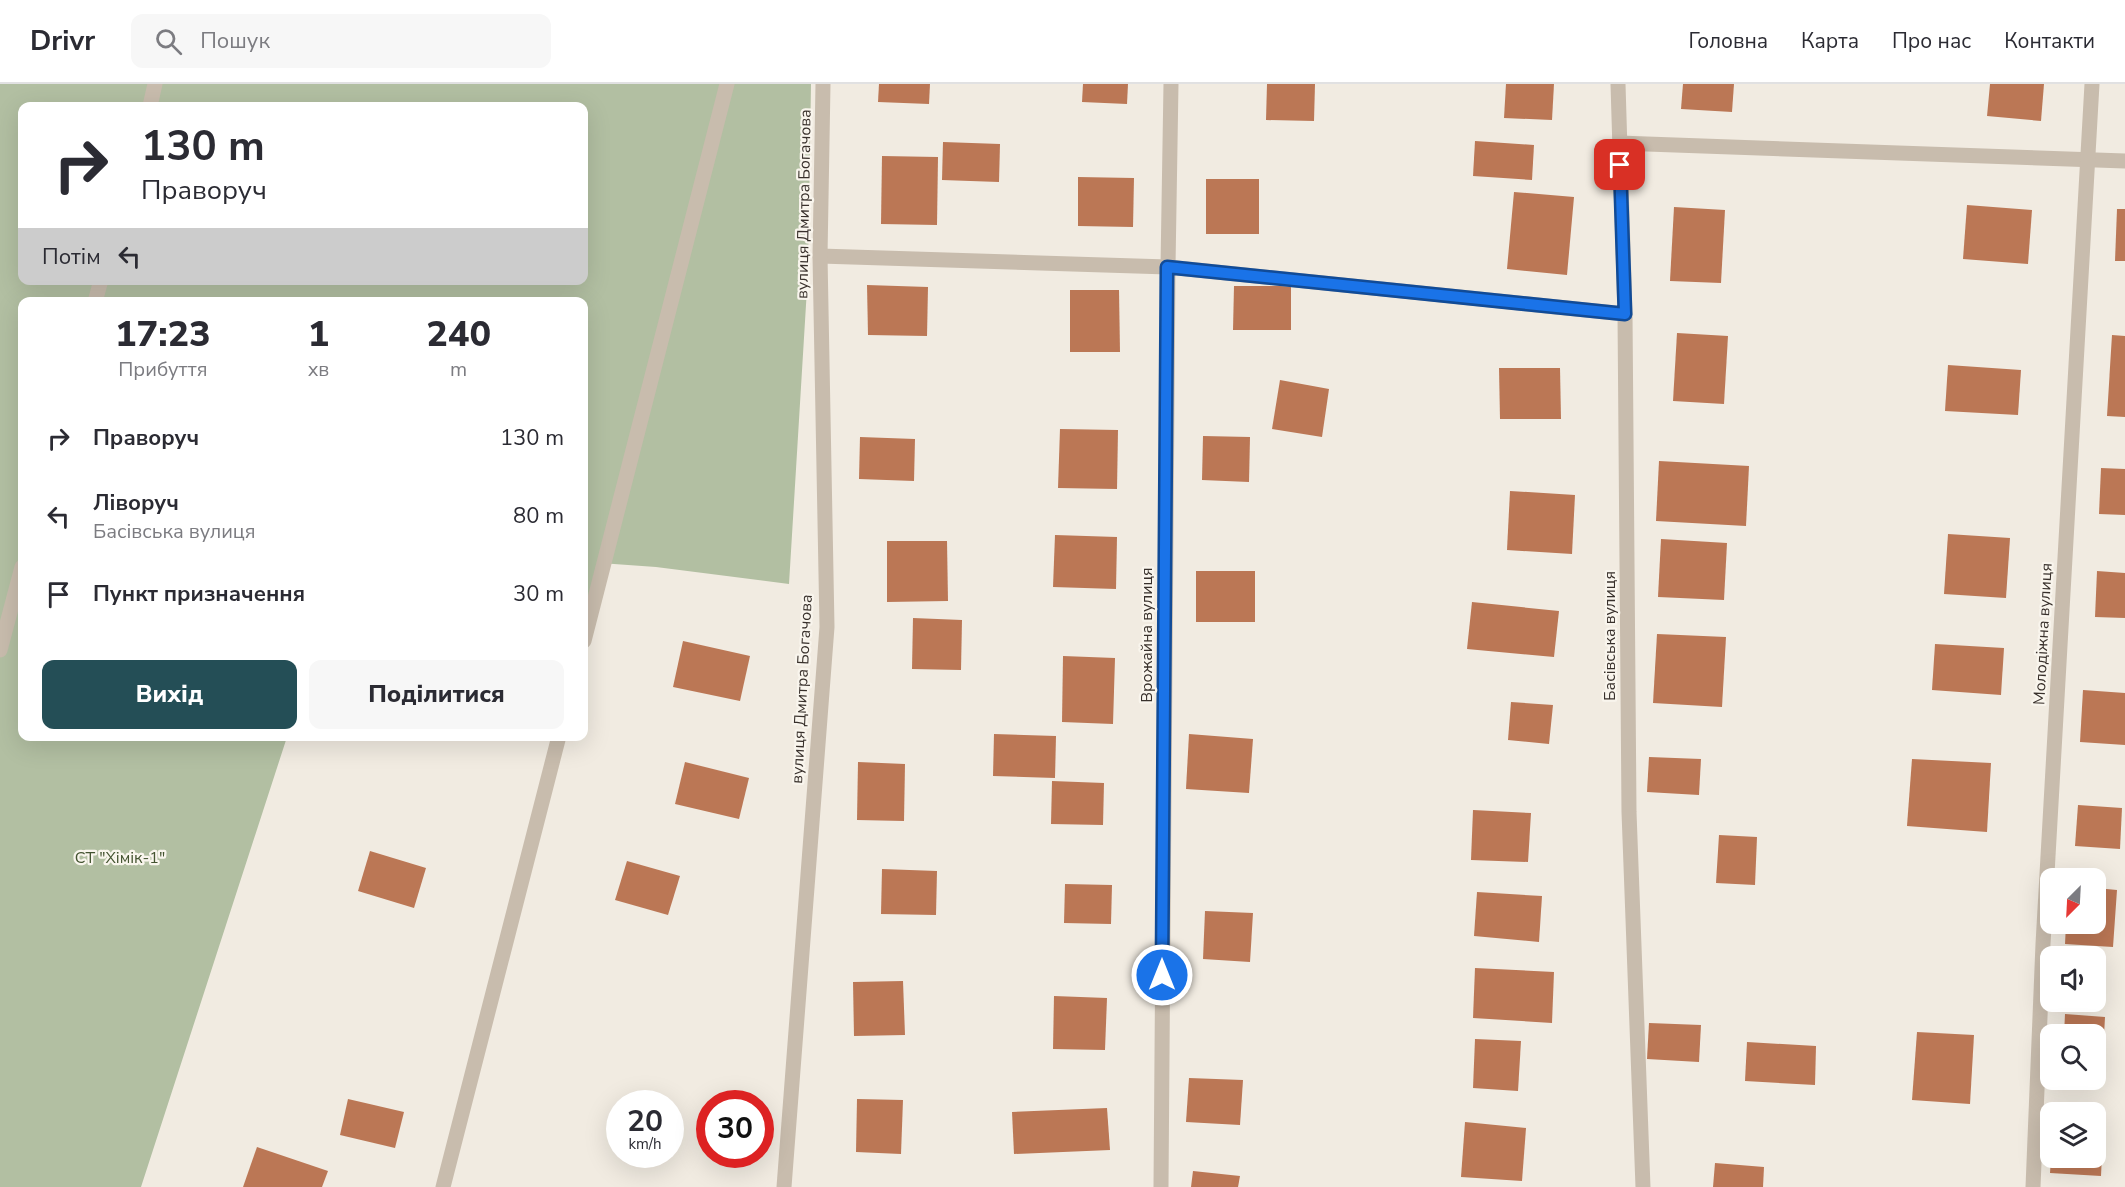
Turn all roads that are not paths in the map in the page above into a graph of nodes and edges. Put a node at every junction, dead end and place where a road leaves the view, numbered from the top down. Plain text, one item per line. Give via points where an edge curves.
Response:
1 (155, 84) edge
2 (727, 84) edge
3 (823, 84) edge
4 (1171, 84) edge
5 (1618, 84) edge
6 (2092, 84) edge
7 (151, 102) edge
8 (1619, 143) junction
9 (2088, 159) junction
10 (2125, 161) edge
11 (820, 256) junction
12 (1167, 267) junction
13 (1625, 314) junction
14 (18, 582) edge
15 (588, 625) edge
16 (0, 650) edge
17 (558, 741) edge
18 (443, 1187) edge
19 (784, 1187) edge
20 (1161, 1187) edge
21 (1643, 1187) edge
22 (2033, 1187) edge

1 - 7 street
2 - 15 street
3 - 11 street, вулиця Дмитра Богачова
4 - 12 street, Врожайна вулиця
5 - 8 street, Басівська вулиця
6 - 9 street, Молодіжна вулиця
8 - 9 street
8 - 13 street, Басівська вулиця
9 - 10 street
9 - 22 street, Молодіжна вулиця
11 - 12 street
11 - 19 street, вулиця Дмитра Богачова via 827,627
12 - 13 street
12 - 20 street, Врожайна вулиця
13 - 21 street, Басівська вулиця via 1629,812
14 - 16 street
17 - 18 street

